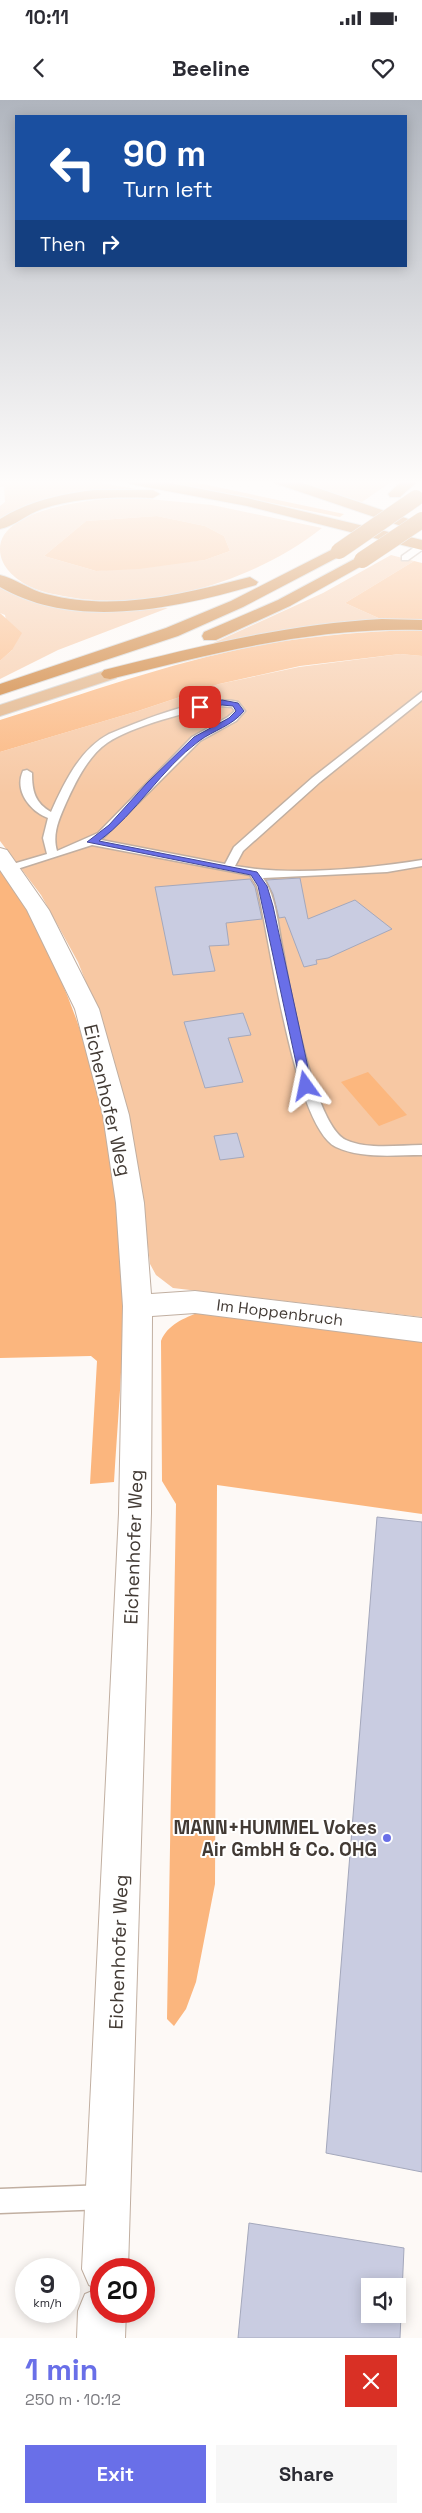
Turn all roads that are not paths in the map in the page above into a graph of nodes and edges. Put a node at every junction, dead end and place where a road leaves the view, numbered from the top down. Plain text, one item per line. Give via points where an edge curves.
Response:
1 (10, 584) edge
2 (241, 584) edge
3 (244, 584) edge
4 (276, 584) edge
5 (320, 584) edge
6 (148, 621) dead end
7 (422, 625) edge
8 (82, 645) dead end
9 (110, 674) junction
10 (0, 685) edge
11 (0, 690) edge
12 (422, 695) edge
13 (0, 711) edge
14 (27, 773) dead end
15 (55, 817) junction
16 (92, 842) junction
17 (53, 855) junction
18 (5, 861) edge
19 (422, 862) edge
20 (228, 868) junction
21 (254, 873) junction
22 (422, 1150) edge
23 (138, 1306) junction
24 (422, 1330) edge
25 (109, 2197) junction
26 (0, 2201) edge
27 (106, 2258) edge
28 (102, 2323) edge
29 (101, 2338) edge

1 - 2 highway via 49,600 117,607 183,600
3 - 6 highway
4 - 11 highway, bridge via 172,632
5 - 9 highway, bridge via 242,623
7 - 9 highway via 330,628 257,639
8 - 10 highway
9 - 13 main road
12 - 20 lane via 238,849
14 - 15 lane via 26,793 30,800 46,814
15 - 16 lane via 81,764 102,741 200,707 222,702 235,704 240,711 232,719 196,739 112,827
15 - 17 lane via 49,836
16 - 17 lane
16 - 20 lane
17 - 18 lane
18 - 23 street, Eichenhofer Weg via 38,910 87,1009 116,1115 130,1203
19 - 21 lane via 387,870 288,876
20 - 21 lane
21 - 22 lane via 263,886 268,906 306,1086 328,1135 338,1143 354,1147
23 - 24 street, Im Hoppenbruch via 195,1302
23 - 25 street, Eichenhofer Weg via 135,1513
25 - 26 lane
25 - 27 street, Eichenhofer Weg
28 - 29 street

